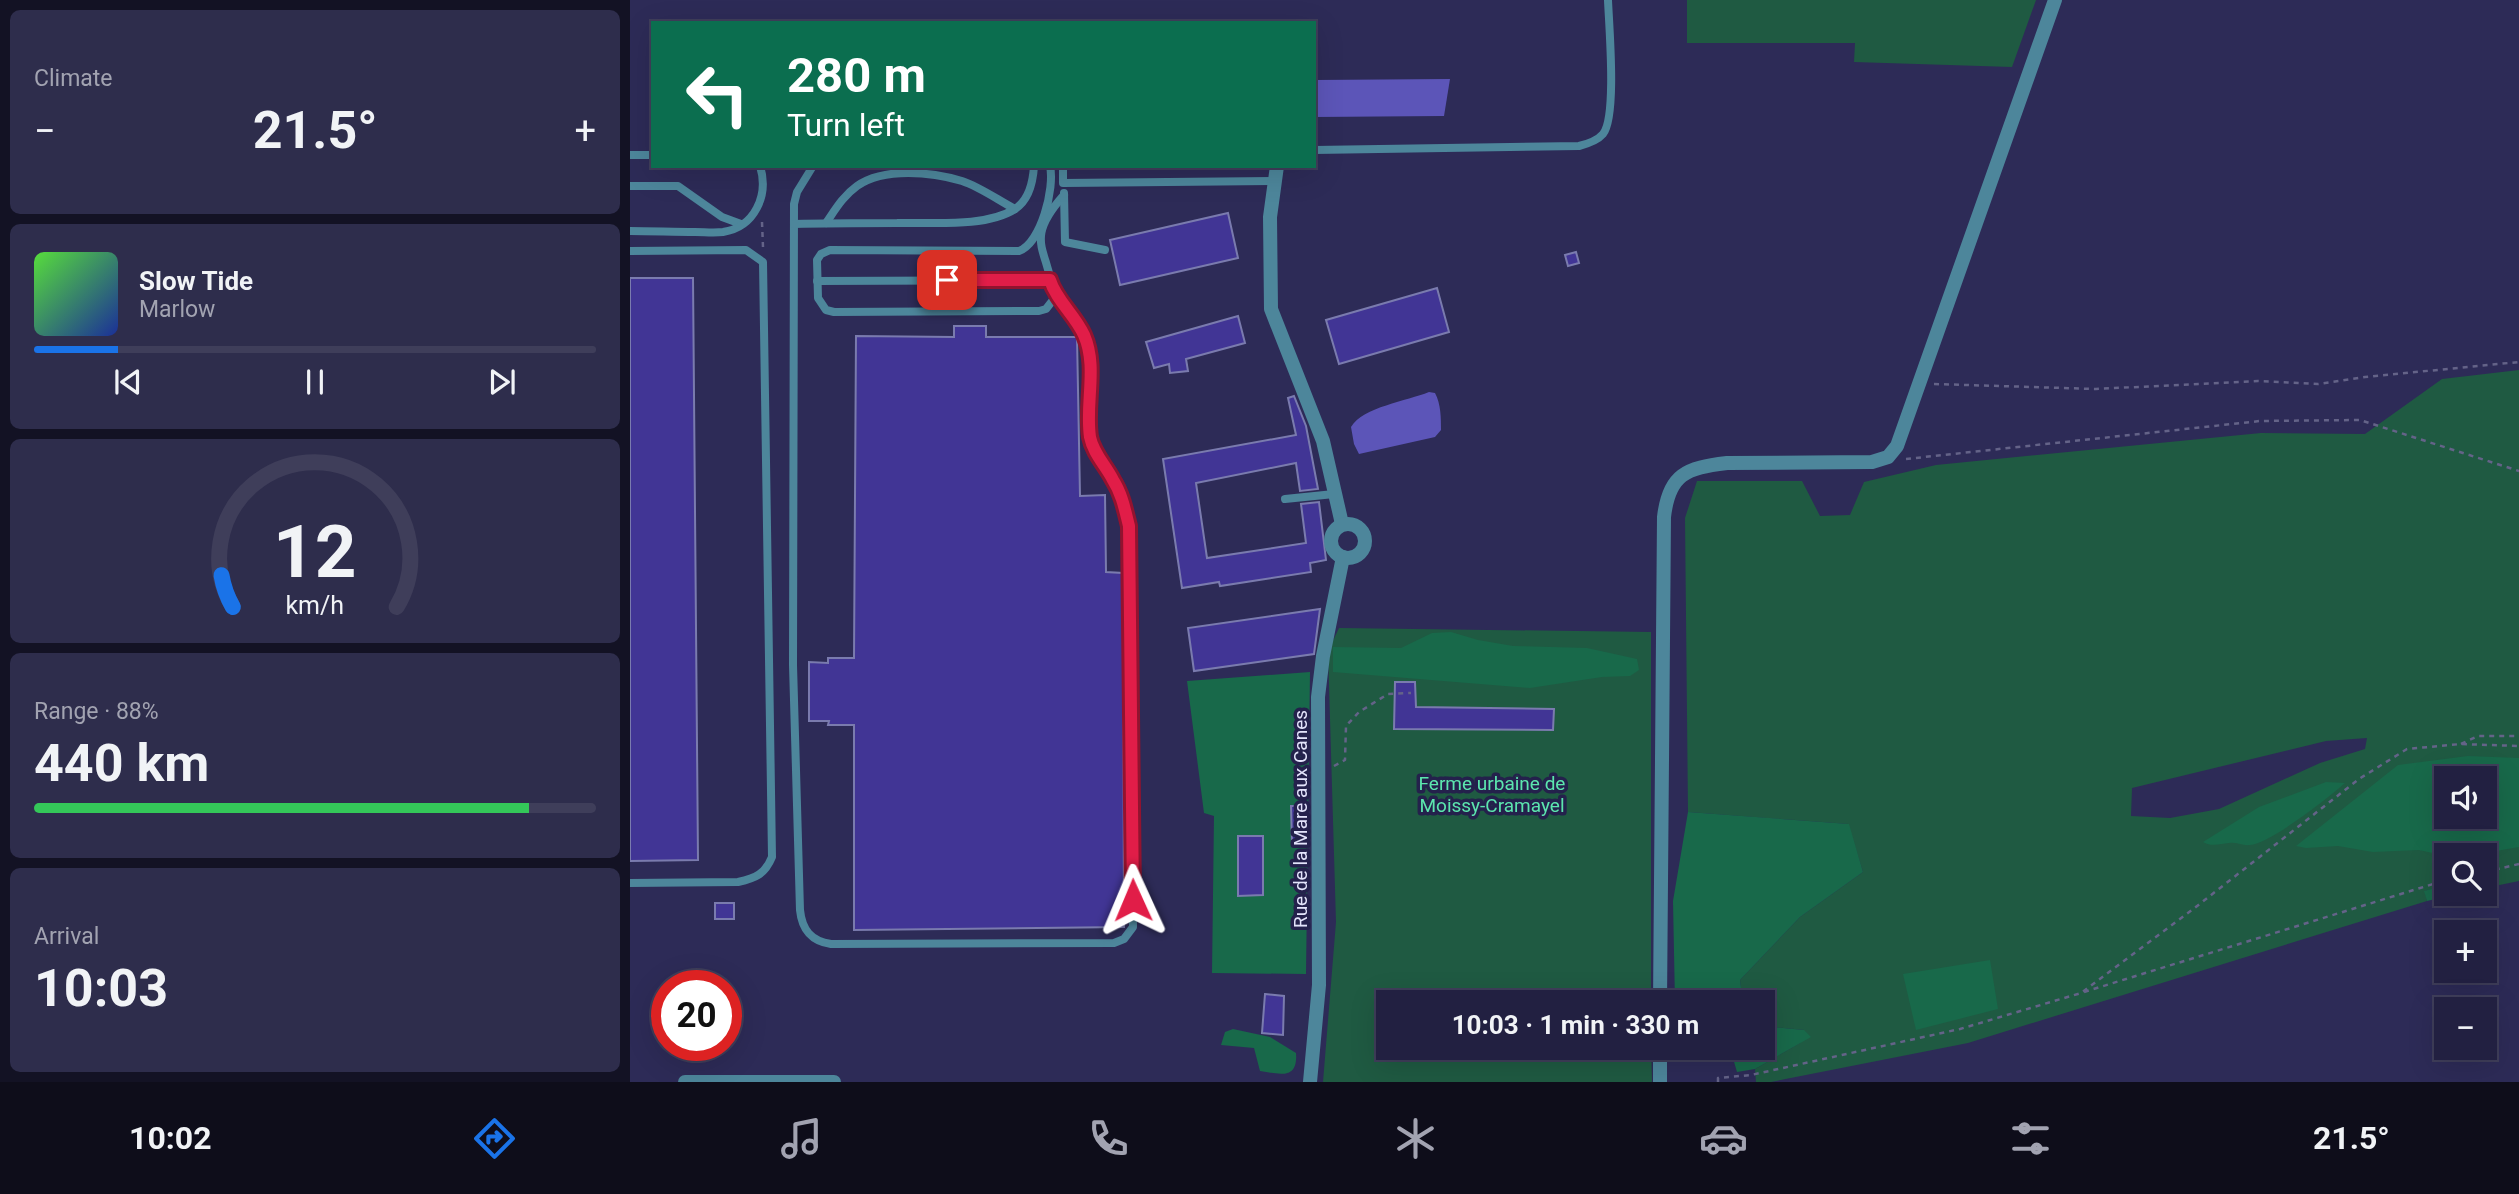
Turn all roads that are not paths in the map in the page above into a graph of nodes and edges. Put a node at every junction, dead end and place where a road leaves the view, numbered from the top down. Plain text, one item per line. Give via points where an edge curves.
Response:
1 (1608, 0) edge
2 (2055, 0) edge
3 (1316, 150) edge
4 (630, 155) edge
5 (651, 155) edge
6 (760, 168) edge
7 (812, 168) edge
8 (1034, 168) edge
9 (1050, 168) edge
10 (1063, 168) edge
11 (1277, 168) edge
12 (1276, 181) junction
13 (1063, 183) junction
14 (630, 186) edge
15 (1064, 195) junction
16 (1015, 209) junction
17 (826, 223) junction
18 (741, 224) junction
19 (794, 224) junction
20 (630, 231) edge
21 (1105, 250) dead end
22 (630, 251) edge
23 (817, 281) junction
24 (1051, 284) junction
25 (1334, 494) junction
26 (1285, 499) dead end
27 (1342, 524) junction
28 (1343, 557) junction
29 (630, 883) edge
30 (1660, 990) edge
31 (1660, 1060) edge
32 (685, 1082) edge
33 (834, 1082) edge
34 (1310, 1082) edge
35 (1660, 1082) edge

1 - 3 lane via 1611,106 1603,134 1593,142 1579,146
2 - 30 street via 1898,446 1888,457 1872,462 1704,466 1686,471 1666,497
4 - 5 lane
6 - 18 lane via 761,201
7 - 19 lane via 796,192
8 - 16 lane via 1026,198
9 - 23 lane via 1049,199 1026,248 830,250 817,260
10 - 13 lane
11 - 12 street
12 - 13 lane
12 - 25 street via 1270,217 1271,309 1323,441
13 - 15 lane
14 - 18 lane via 678,186 722,218
15 - 21 lane via 1065,242
15 - 24 lane via 1048,213 1040,236
16 - 17 lane via 970,222
16 - 17 lane via 963,181 897,174 858,185
17 - 19 lane
18 - 20 lane via 724,232
19 - 24 lane via 793,665 800,910 806,931 819,942 1114,943 1133,927 1129,526 1122,499 1090,438 1090,357 1084,335
22 - 29 lane via 746,250 763,262 772,857 755,878 738,882
23 - 24 lane
23 - 24 lane via 821,305 834,312 1039,311 1053,300
25 - 26 lane
25 - 27 street
27 - 28 street via 1330,544
27 - 28 street via 1354,524 1365,537 1357,555
28 - 34 street, Rue de la Mare aux Canes via 1318,697 1319,985
31 - 35 street
32 - 33 street

